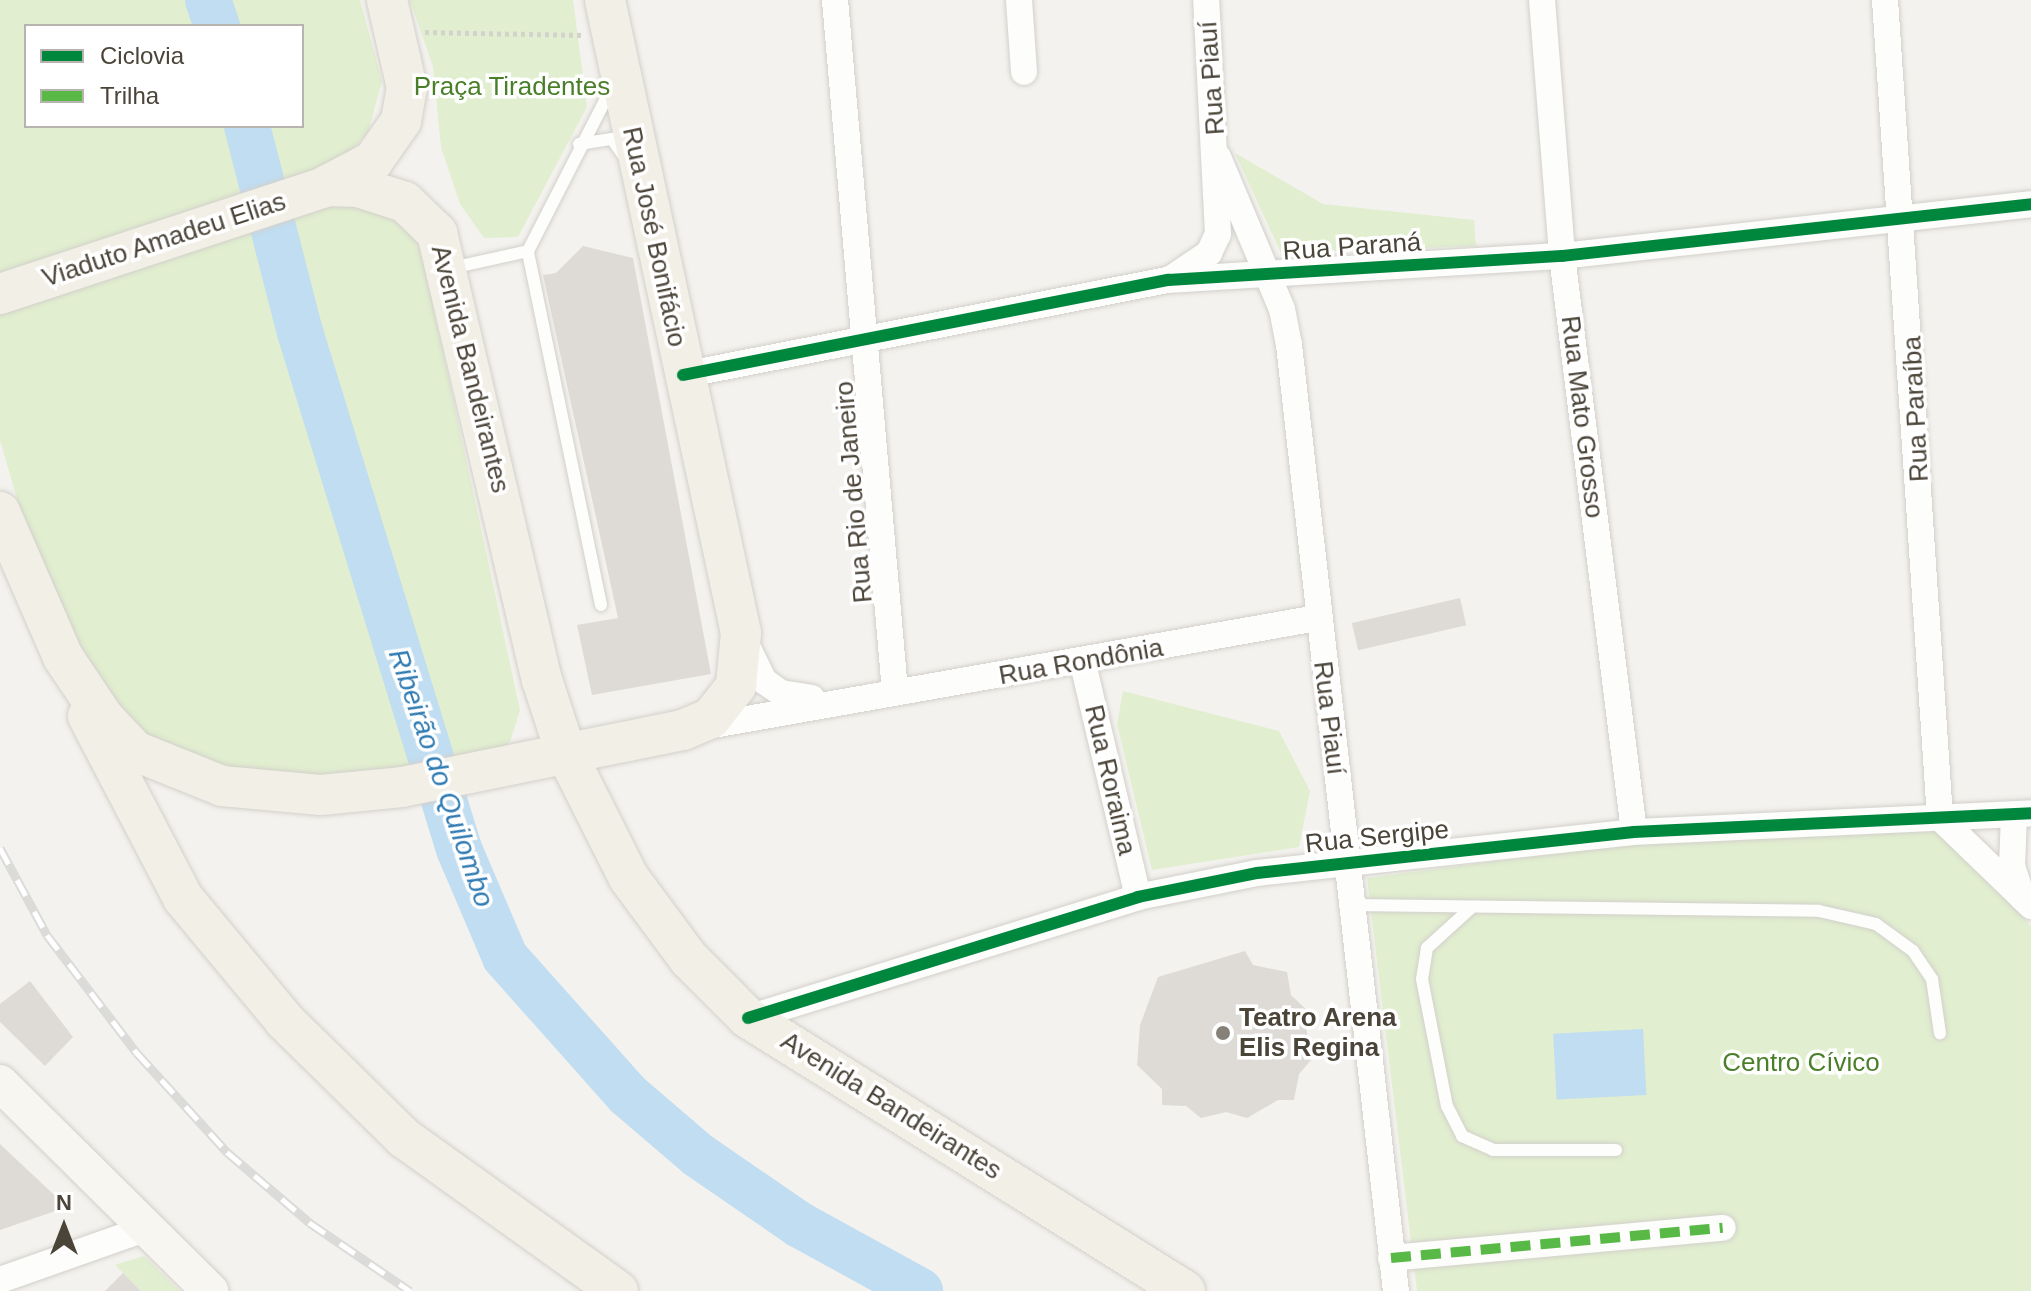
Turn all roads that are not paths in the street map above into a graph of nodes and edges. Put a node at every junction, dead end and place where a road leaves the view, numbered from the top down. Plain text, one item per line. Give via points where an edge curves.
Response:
1 (835, 0) edge
2 (1019, 0) edge
3 (1206, 0) edge
4 (1542, 0) edge
5 (1885, 0) edge
6 (392, 16) edge
7 (612, 36) edge
8 (1024, 72) dead end
9 (579, 144) junction
10 (1218, 157) junction
11 (640, 170) junction
12 (325, 187) junction
13 (2031, 204) edge
14 (1905, 217) junction
15 (528, 251) junction
16 (1562, 256) junction
17 (451, 268) junction
18 (1268, 274) junction
19 (1168, 280) junction
20 (0, 294) edge
21 (862, 344) junction
22 (683, 375) junction
23 (0, 512) edge
24 (601, 605) dead end
25 (1317, 618) junction
26 (741, 633) junction
27 (63, 657) junction
28 (1083, 664) junction
29 (542, 680) junction
30 (895, 692) junction
31 (844, 698) junction
32 (683, 730) junction
33 (635, 740) junction
34 (566, 753) junction
35 (2022, 814) edge
36 (1940, 818) junction
37 (601, 827) junction
38 (1634, 832) junction
39 (1344, 863) junction
40 (1138, 897) junction
41 (2027, 903) edge
42 (1349, 905) junction
43 (1472, 907) junction
44 (748, 1018) junction
45 (1940, 1033) dead end
46 (0, 1083) edge
47 (1616, 1150) dead end
48 (1723, 1228) dead end
49 (145, 1229) junction
50 (1391, 1258) junction
51 (0, 1280) edge
52 (210, 1291) edge
53 (618, 1291) edge
54 (1185, 1291) edge
55 (1396, 1291) edge

1 - 21 street, Rua Rio de Janeiro
2 - 8 street
3 - 10 street, Rua Piauí
4 - 16 street, Rua Mato Grosso
5 - 14 street, Rua Paraíba
6 - 12 main road via 406,71 401,121 373,161
7 - 9 lane
7 - 11 main road, Rua José Bonifácio
9 - 11 lane via 612,139
9 - 15 lane
10 - 18 street, Rua Piauí
10 - 19 street, Rua Piauí via 1218,234 1209,253
11 - 22 main road, Rua José Bonifácio
12 - 17 main road, Avenida Bandeirantes via 358,187 405,202 437,233
12 - 20 main road, Viaduto Amadeu Elias
13 - 14 street, Rua Paraná
14 - 16 street, Rua Paraná
14 - 36 street, Rua Paraíba
15 - 17 lane
15 - 24 lane
16 - 18 street, Rua Paraná
16 - 38 street, Rua Mato Grosso
17 - 29 main road, Avenida Bandeirantes
18 - 19 street, Rua Paraná
18 - 25 street, Rua Piauí via 1289,345
19 - 21 street, Rua Paraná
21 - 22 street, Rua Paraná
21 - 30 street, Rua Rio de Janeiro
22 - 26 main road, Rua José Bonifácio
23 - 27 main road
25 - 28 street, Rua Rondônia
25 - 39 street, Rua Piauí
26 - 31 street, Rua Rondônia via 764,681 781,693
26 - 32 main road, Rua José Bonifácio via 743,666 727,702
27 - 34 main road via 135,751 173,771 268,793 402,787
27 - 53 main road via 148,843 222,951 404,1138
28 - 30 street, Rua Rondônia
28 - 40 street, Rua Roraima
29 - 33 main road via 581,728
29 - 34 main road, Avenida Bandeirantes
30 - 31 street, Rua Rondônia
31 - 32 street, Rua Rondônia
32 - 33 main road, Rua Rondônia
33 - 34 main road, Rua Rondônia
33 - 37 main road via 599,776
34 - 37 main road, Avenida Bandeirantes
35 - 36 street, Rua Sergipe
35 - 41 street via 2012,866
36 - 38 street, Rua Sergipe
36 - 41 street
37 - 44 main road, Avenida Bandeirantes via 689,959
38 - 39 street, Rua Sergipe
39 - 40 street, Rua Sergipe
39 - 42 street, Rua Piauí
40 - 44 street, Rua Sergipe
42 - 43 lane
42 - 50 street, Rua Piauí
43 - 45 lane via 1819,911 1876,924 1913,951 1932,979
43 - 47 lane via 1427,948 1422,979 1447,1106 1462,1136 1493,1150
44 - 54 main road, Avenida Bandeirantes
46 - 49 street
48 - 50 street
49 - 51 street
49 - 52 street
50 - 55 street, Rua Piauí

